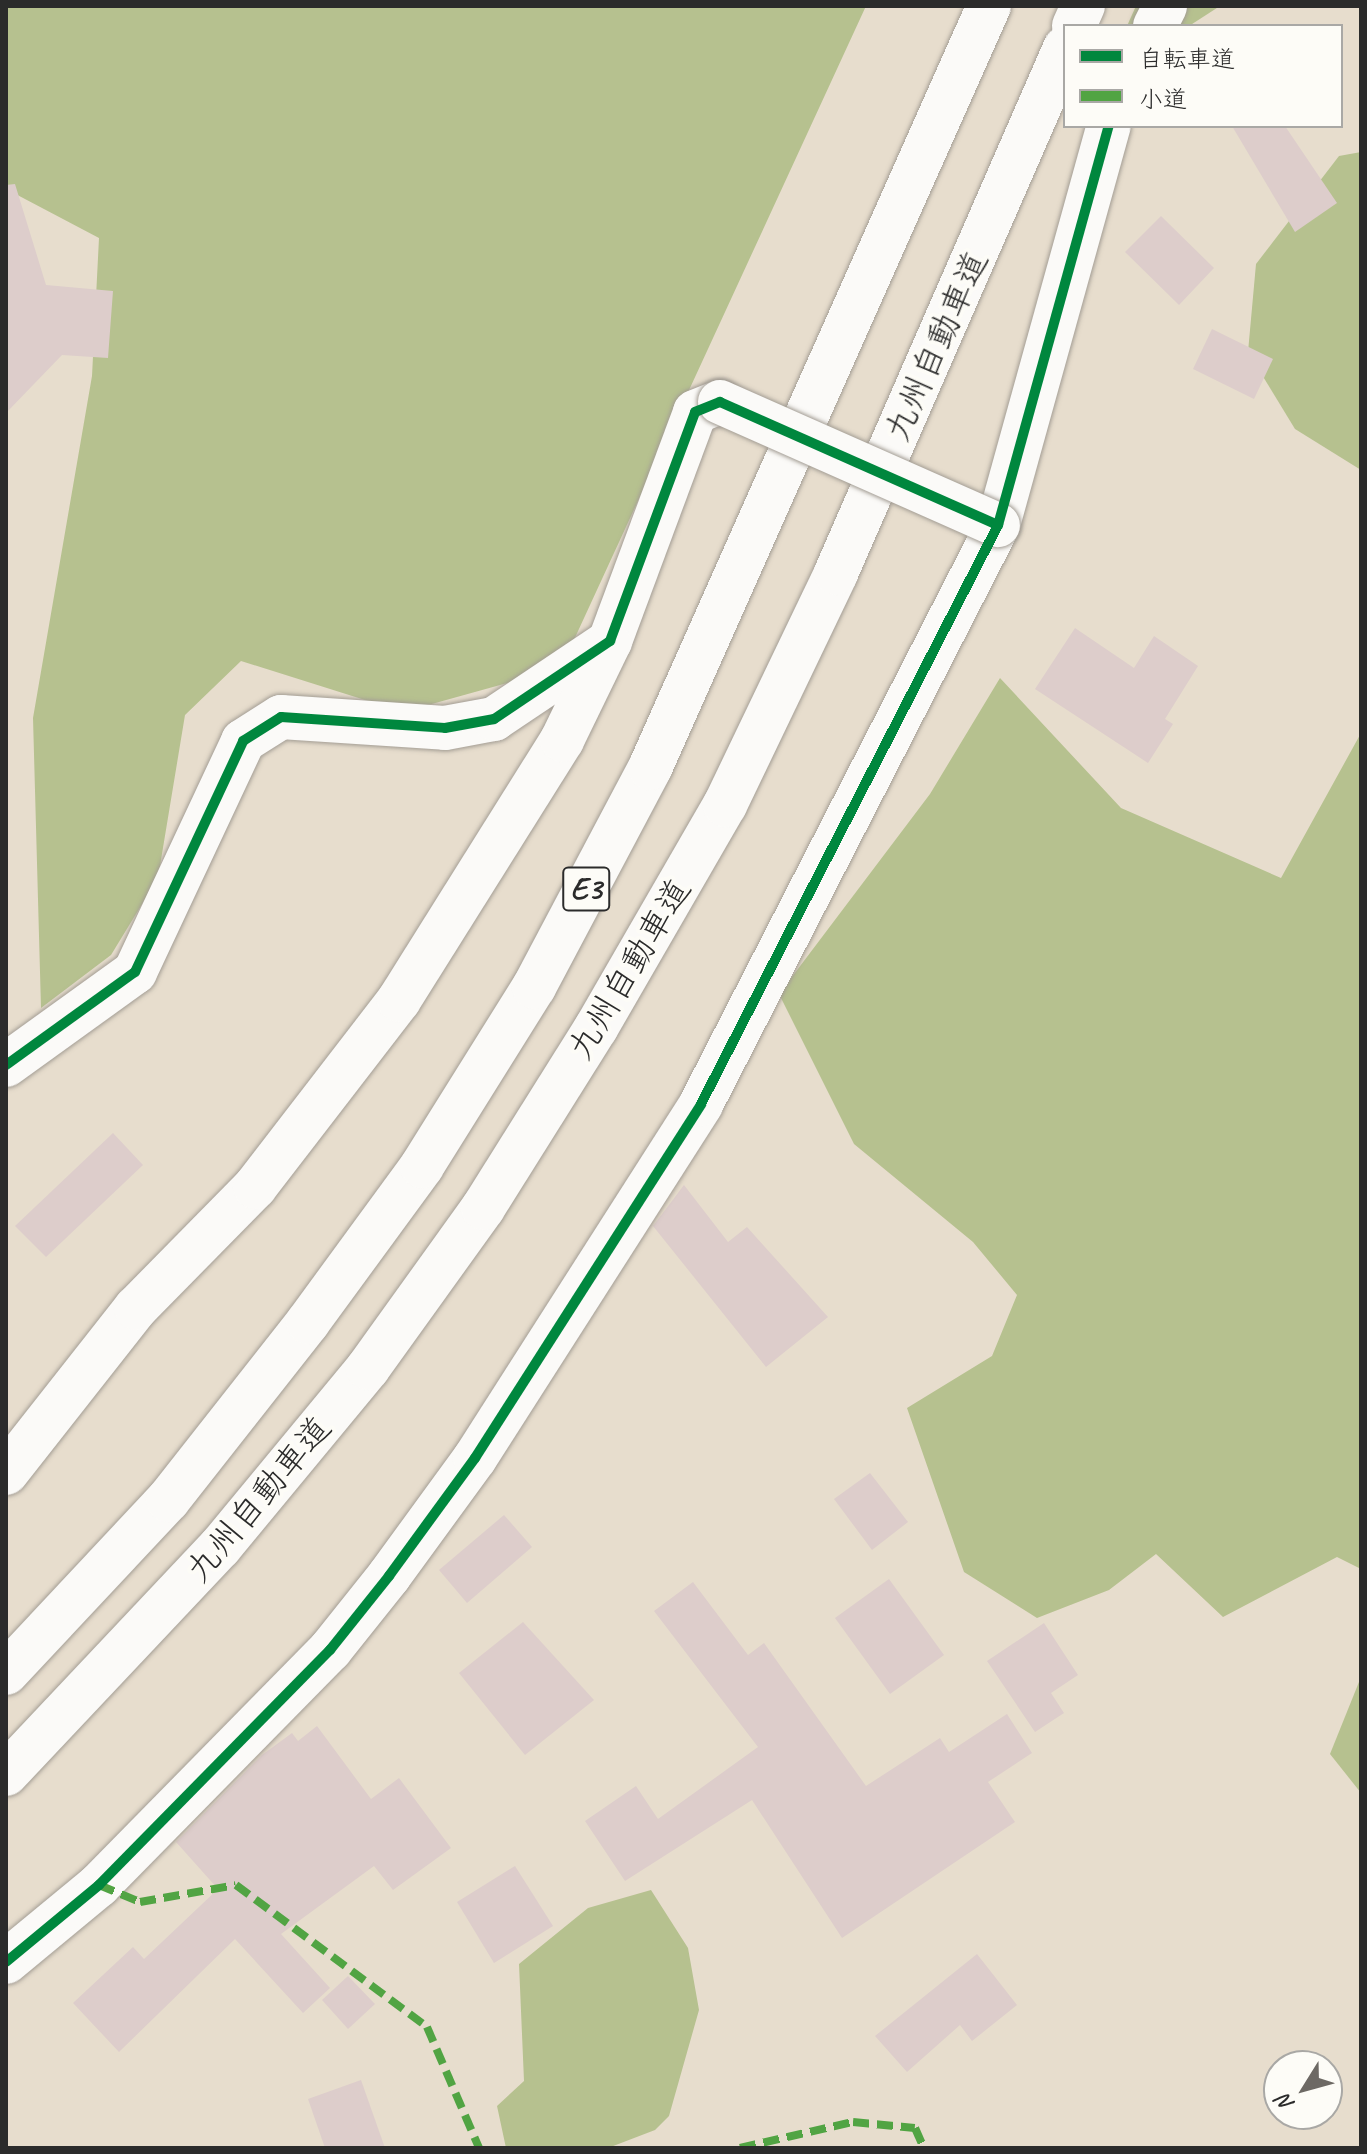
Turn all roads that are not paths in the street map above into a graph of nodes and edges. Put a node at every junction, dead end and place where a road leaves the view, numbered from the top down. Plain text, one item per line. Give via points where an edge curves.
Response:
1 (989, 6) edge
2 (1165, 6) edge
3 (1156, 24) edge
4 (1063, 53) edge
5 (1108, 128) edge
6 (998, 525) junction
7 (610, 641) junction
8 (6, 1065) edge
9 (6, 1473) edge
10 (6, 1673) edge
11 (6, 1774) edge
12 (6, 1962) edge

1 - 10 main road, 九州自動車道 / E3 via 650,768 534,987 422,1166 308,1322 168,1500
2 - 3 main road
4 - 11 main road, 九州自動車道 / E3 via 823,601 725,805 596,1028 483,1208 368,1368 220,1547 62,1723
5 - 6 main road
6 - 7 main road, bridge via 720,402 695,412
6 - 12 main road via 701,1104 475,1458 330,1650 99,1885
7 - 8 main road via 494,719 445,728 281,717 243,741 135,972
7 - 9 main road via 562,740 399,1000 255,1187 136,1308

